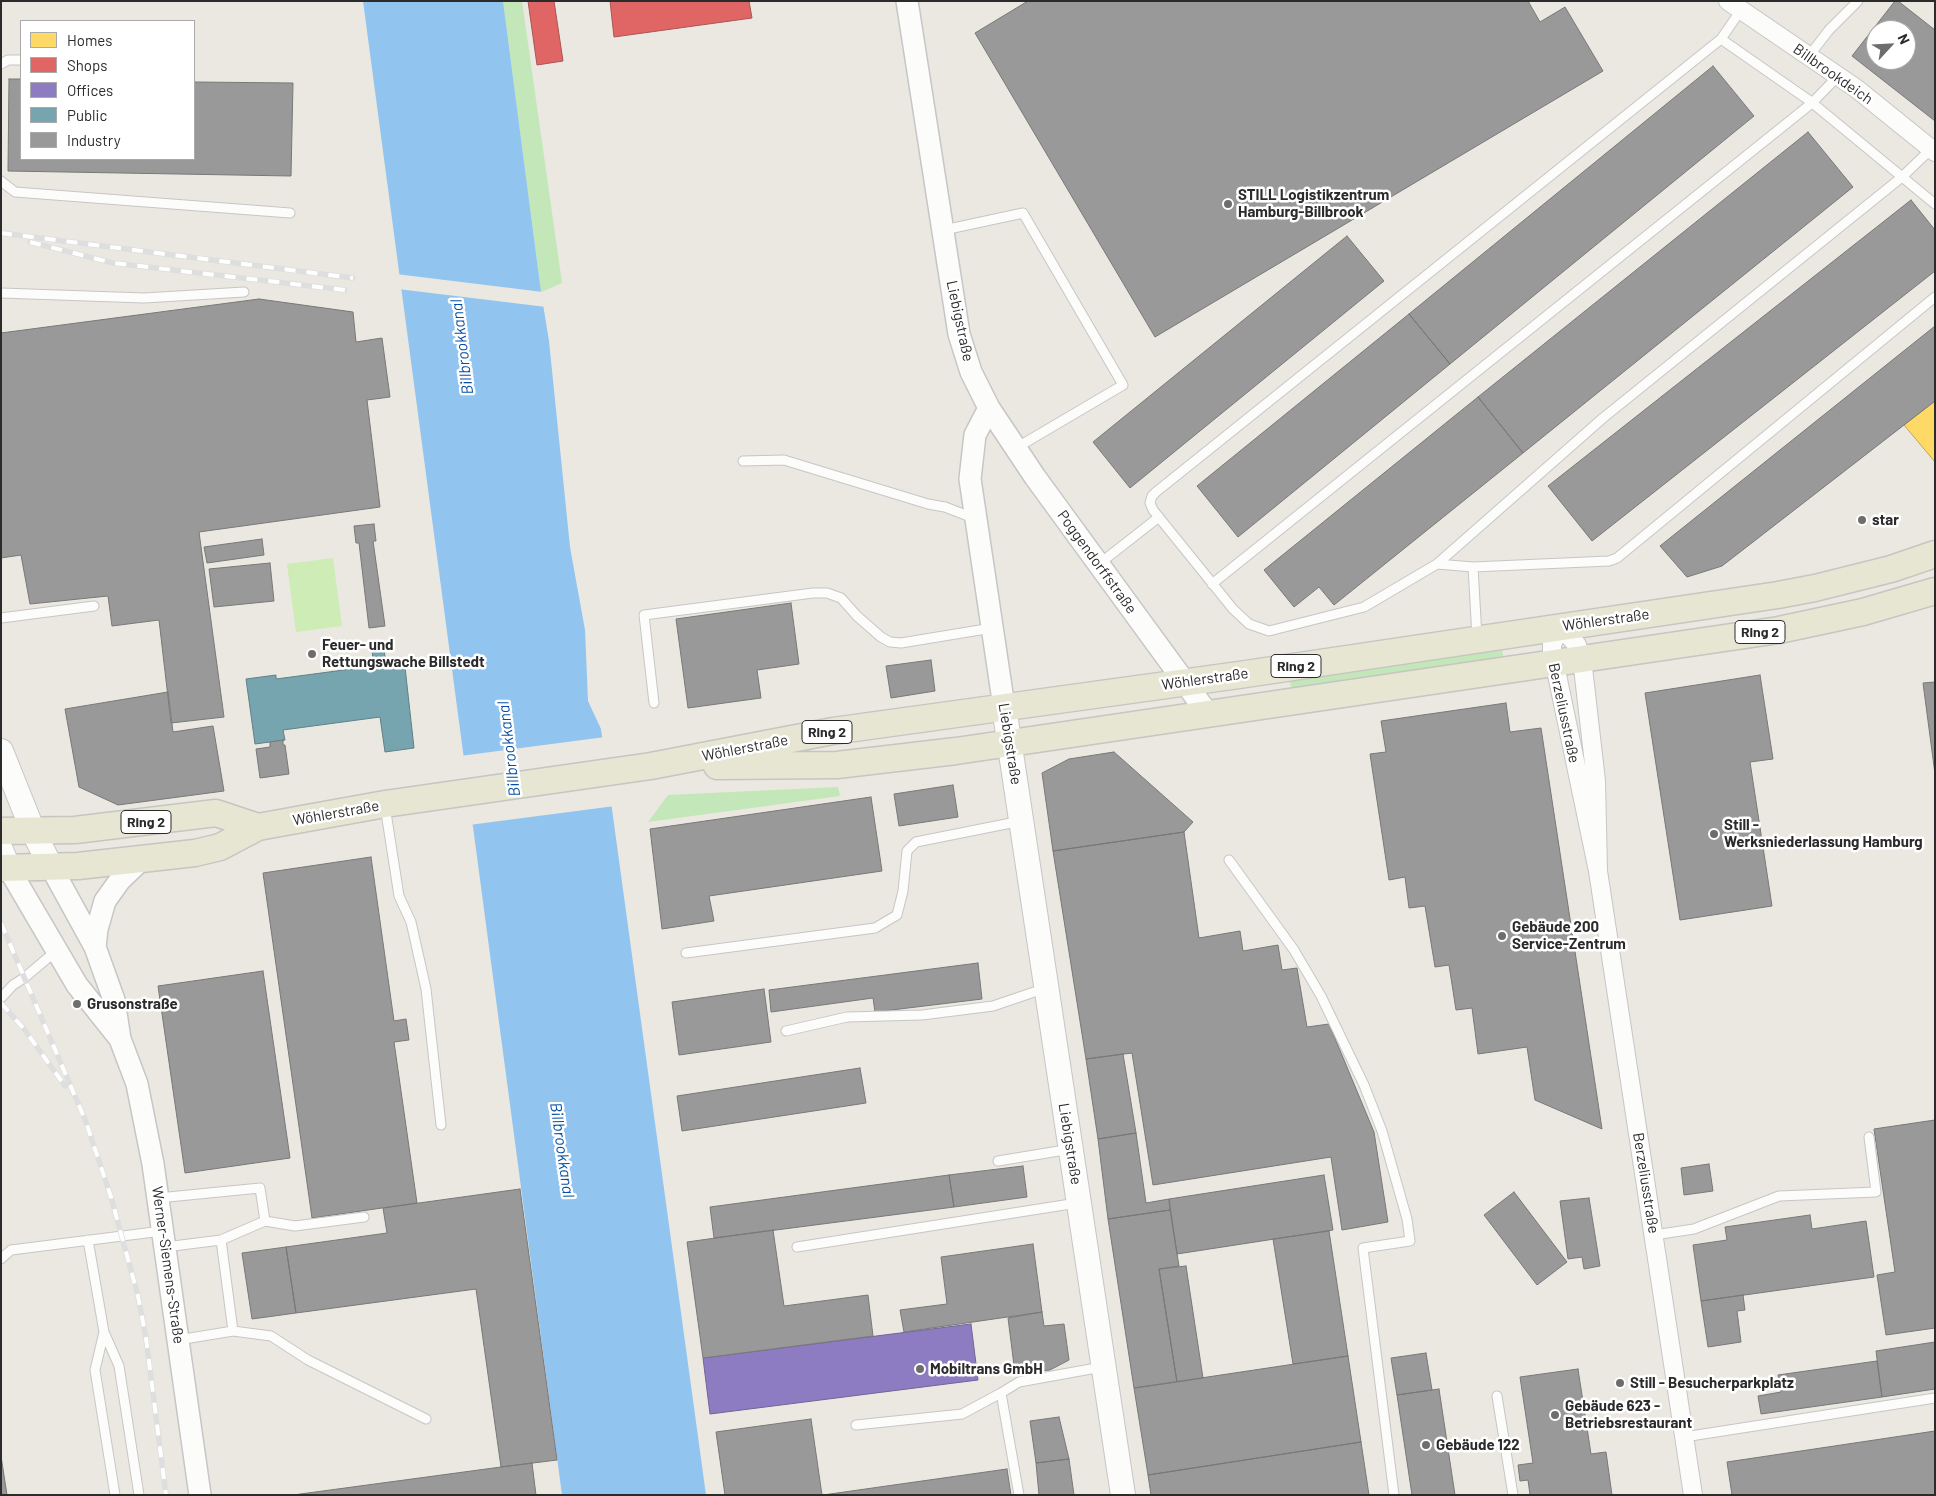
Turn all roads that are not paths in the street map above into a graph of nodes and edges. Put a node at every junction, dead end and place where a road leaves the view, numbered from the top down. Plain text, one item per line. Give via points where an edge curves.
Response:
1 (907, 1) edge
2 (1858, 1) edge
3 (1734, 6) edge
4 (1721, 39) junction
5 (1808, 56) junction
6 (20, 60) edge
7 (1, 64) edge
8 (1838, 76) junction
9 (1812, 103) junction
10 (1933, 151) edge
11 (1902, 177) junction
12 (1, 181) edge
13 (1935, 204) edge
14 (290, 214) dead end
15 (943, 231) junction
16 (244, 292) dead end
17 (1, 293) edge
18 (1935, 297) edge
19 (989, 408) junction
20 (1016, 448) junction
21 (743, 460) dead end
22 (1159, 517) junction
23 (976, 519) junction
24 (1935, 554) edge
25 (1099, 564) junction
26 (1437, 564) junction
27 (1472, 567) junction
28 (1212, 584) junction
29 (1935, 591) edge
30 (94, 606) dead end
31 (1, 618) edge
32 (1561, 627) junction
33 (992, 628) junction
34 (1478, 639) junction
35 (1582, 659) junction
36 (1554, 663) junction
37 (1185, 682) junction
38 (654, 703) dead end
39 (1004, 707) junction
40 (1208, 714) junction
41 (1010, 743) junction
42 (1, 751) edge
43 (651, 766) junction
44 (384, 804) junction
45 (1022, 821) junction
46 (258, 827) junction
47 (1, 831) edge
48 (32, 831) junction
49 (141, 860) junction
50 (1229, 860) dead end
51 (4, 862) edge
52 (51, 868) junction
53 (1598, 871) junction
54 (95, 947) junction
55 (56, 951) junction
56 (686, 953) dead end
57 (1046, 988) junction
58 (1, 998) edge
59 (786, 1031) dead end
60 (120, 1039) junction
61 (441, 1125) dead end
62 (1869, 1138) dead end
63 (1071, 1149) junction
64 (998, 1161) dead end
65 (158, 1198) junction
66 (1080, 1203) junction
67 (364, 1218) dead end
68 (265, 1221) junction
69 (1654, 1236) junction
70 (163, 1239) junction
71 (88, 1240) junction
72 (221, 1240) junction
73 (797, 1246) dead end
74 (1, 1259) edge
75 (233, 1331) junction
76 (104, 1332) junction
77 (178, 1340) junction
78 (1104, 1366) junction
79 (1001, 1394) junction
80 (1498, 1396) dead end
81 (1935, 1398) edge
82 (426, 1419) dead end
83 (856, 1424) dead end
84 (1684, 1437) junction
85 (115, 1495) edge
86 (139, 1495) edge
87 (200, 1495) edge
88 (1019, 1495) edge
89 (1123, 1495) edge
90 (1394, 1495) edge
91 (1513, 1495) edge
92 (1693, 1495) edge

1 - 15 street, Liebigstraße
2 - 5 lane
3 - 4 lane
3 - 5 street, Billbrookdeich
4 - 9 lane
4 - 22 lane via 1156,492 1150,503
5 - 8 street, Billbrookdeich
6 - 7 lane
8 - 9 lane
8 - 10 street, Billbrookdeich
9 - 11 lane
9 - 28 lane
10 - 11 lane
11 - 13 lane
11 - 26 lane via 1603,418
12 - 14 lane via 15,192
15 - 19 street, Liebigstraße via 959,334 971,372
15 - 20 lane via 1022,213 1123,385
16 - 17 lane via 144,298
18 - 27 lane via 1617,558
19 - 20 street, Poggendorffstraße
19 - 23 street, Liebigstraße via 975,434 970,479
20 - 25 street, Poggendorffstraße
21 - 23 lane via 784,460
22 - 25 lane
22 - 28 lane
23 - 33 street, Liebigstraße
24 - 32 main road, Wöhlerstraße / Ring 2 via 1815,588
25 - 37 street, Poggendorffstraße
26 - 27 lane
26 - 28 lane via 1364,607 1269,631 1249,624
27 - 34 lane
29 - 35 main road, Wöhlerstraße / Ring 2 via 1864,612 1779,630
30 - 31 lane
32 - 34 main road, Wöhlerstraße / Ring 2
32 - 35 street, Berzeliusstraße via 1577,645
32 - 36 street, Berzeliusstraße via 1552,644
33 - 38 lane via 890,642 881,638 840,598 827,593 644,615
33 - 39 street, Liebigstraße
34 - 37 main road, Wöhlerstraße / Ring 2
35 - 36 main road, Wöhlerstraße / Ring 2
35 - 53 street, Berzeliusstraße via 1596,781
36 - 40 main road, Wöhlerstraße / Ring 2
36 - 53 street, Berzeliusstraße
37 - 39 main road, Wöhlerstraße / Ring 2
37 - 40 street, Poggendorffstraße
39 - 41 main road, Liebigstraße
39 - 43 main road, Wöhlerstraße / Ring 2 via 833,731
40 - 41 main road, Wöhlerstraße / Ring 2
41 - 43 main road, Wöhlerstraße / Ring 2 via 836,765
41 - 45 main road, Liebigstraße
42 - 48 main road
43 - 44 main road, Wöhlerstraße / Ring 2
44 - 46 main road, Wöhlerstraße / Ring 2
44 - 61 lane via 399,896 411,922 426,989
45 - 56 lane via 916,842 907,851 897,915 875,928
45 - 57 main road, Liebigstraße
46 - 48 main road, Wöhlerstraße / Ring 2 via 216,813 75,830
46 - 49 main road, Wöhlerstraße / Ring 2 via 220,847
47 - 48 main road, Ring 2
48 - 52 main road
49 - 52 main road, Wöhlerstraße / Ring 2
49 - 54 street via 120,880 105,901
50 - 90 lane via 1294,950 1326,1005 1382,1131 1407,1219 1410,1241 1363,1248
51 - 52 main road, Wöhlerstraße / Ring 2
51 - 55 street, Werner-Siemens-Straße
52 - 54 street, Werner-Siemens-Straße
53 - 69 street, Berzeliusstraße
54 - 60 street, Werner-Siemens-Straße via 114,1000
55 - 58 lane
55 - 60 street, Werner-Siemens-Straße via 85,998
57 - 59 lane via 993,1006 922,1015 847,1017
57 - 63 main road, Liebigstraße
60 - 65 street, Werner-Siemens-Straße via 137,1084
62 - 69 lane via 1876,1192 1779,1196 1694,1229
63 - 64 lane
63 - 66 main road, Liebigstraße
65 - 68 lane via 260,1188
65 - 70 street, Werner-Siemens-Straße
66 - 73 lane
66 - 78 main road, Liebigstraße
67 - 68 lane via 295,1226
68 - 72 lane
69 - 84 street, Berzeliusstraße
70 - 71 lane
70 - 72 lane
70 - 77 street, Werner-Siemens-Straße
71 - 74 lane via 11,1250
71 - 76 lane
72 - 75 lane
75 - 77 lane
75 - 82 lane via 271,1336 308,1360
76 - 85 lane via 95,1370
76 - 86 lane via 119,1366
77 - 87 street, Werner-Siemens-Straße
78 - 79 lane via 1019,1382
78 - 89 main road, Liebigstraße
79 - 83 lane via 962,1414
79 - 88 lane
80 - 91 lane
81 - 84 lane
84 - 92 street, Berzeliusstraße

